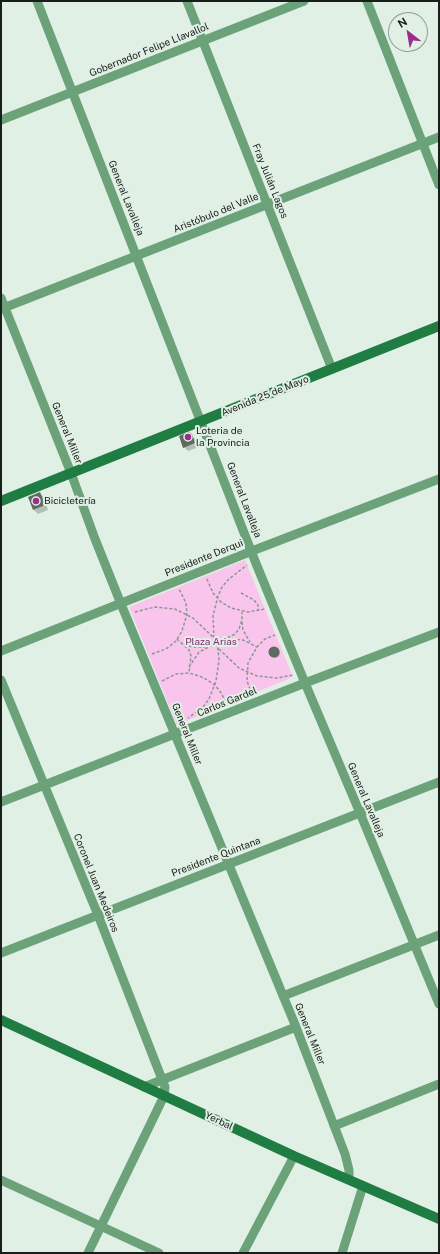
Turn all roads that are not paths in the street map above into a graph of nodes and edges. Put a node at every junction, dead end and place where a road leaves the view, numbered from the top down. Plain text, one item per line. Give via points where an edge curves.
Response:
1 (37, 1) edge
2 (187, 1) edge
3 (304, 1) edge
4 (367, 1) edge
5 (203, 40) junction
6 (72, 92) junction
7 (1, 120) edge
8 (439, 137) edge
9 (422, 144) junction
10 (439, 185) edge
11 (267, 204) junction
12 (137, 256) junction
13 (1, 298) edge
14 (3, 308) edge
15 (439, 326) edge
16 (332, 369) junction
17 (201, 422) junction
18 (71, 473) junction
19 (439, 479) edge
20 (1, 501) edge
21 (252, 551) junction
22 (121, 604) junction
23 (439, 632) edge
24 (1, 651) edge
25 (1, 680) edge
26 (305, 683) junction
27 (175, 735) junction
28 (439, 782) edge
29 (44, 786) junction
30 (1, 802) edge
31 (360, 813) junction
32 (228, 864) junction
33 (98, 915) junction
34 (439, 935) edge
35 (414, 944) junction
36 (1, 953) edge
37 (283, 996) junction
38 (439, 1004) edge
39 (1, 1020) edge
40 (296, 1027) junction
41 (163, 1080) junction
42 (439, 1084) edge
43 (144, 1087) junction
44 (164, 1096) junction
45 (334, 1126) junction
46 (294, 1156) junction
47 (1, 1180) edge
48 (349, 1180) junction
49 (363, 1186) junction
50 (439, 1219) edge
51 (101, 1227) junction
52 (88, 1253) edge
53 (159, 1253) edge
54 (243, 1253) edge
55 (342, 1253) edge

1 - 6 street, General Lavalleja
2 - 5 street, Fray Julián Lagos
3 - 5 street, Gobernador Felipe Llavallol
4 - 9 street
5 - 6 street, Gobernador Felipe Llavallol
5 - 11 street, Fray Julián Lagos
6 - 7 street, Gobernador Felipe Llavallol
6 - 12 street, General Lavalleja
8 - 9 street, Aristóbulo del Valle
9 - 10 street
9 - 11 street, Aristóbulo del Valle
11 - 12 street, Aristóbulo del Valle
11 - 16 street, Fray Julián Lagos
12 - 14 street, Aristóbulo del Valle
12 - 17 street, General Lavalleja
13 - 14 street, General Miller
14 - 18 street, General Miller
15 - 16 street, Avenida 25 de Mayo
16 - 17 street, Avenida 25 de Mayo
17 - 18 street, Avenida 25 de Mayo
17 - 21 street, General Lavalleja
18 - 20 street, Avenida 25 de Mayo
18 - 22 street, General Miller
19 - 21 street, Presidente Derqui
21 - 22 street, Presidente Derqui
21 - 26 street, General Lavalleja
22 - 24 street, Presidente Derqui
22 - 27 street, General Miller
23 - 26 street, Carlos Gardel
25 - 29 street, Coronel Juan Medeiros
26 - 27 street, Carlos Gardel
26 - 31 street, General Lavalleja
27 - 29 street, Carlos Gardel
27 - 32 street, General Miller
28 - 31 street, Presidente Quintana
29 - 30 street, Carlos Gardel
29 - 33 street, Coronel Juan Medeiros
31 - 32 street, Presidente Quintana
31 - 35 street, General Lavalleja
32 - 33 street, Presidente Quintana
32 - 37 street, General Miller
33 - 36 street, Presidente Quintana
33 - 41 street, Coronel Juan Medeiros
34 - 35 street
35 - 37 street
35 - 38 street, General Lavalleja
37 - 40 street, General Miller
39 - 43 street, Yerbal
40 - 41 street
40 - 45 street, General Miller
41 - 43 street
41 - 44 street, Coronel Juan Medeiros
42 - 45 street
43 - 44 street, Yerbal
44 - 46 street, Yerbal
44 - 51 street
45 - 48 street, General Miller via 345,1154
46 - 48 street, Yerbal
46 - 54 street
47 - 51 street
48 - 49 street, Yerbal
49 - 50 street, Yerbal
49 - 55 street
51 - 52 street
51 - 53 street

